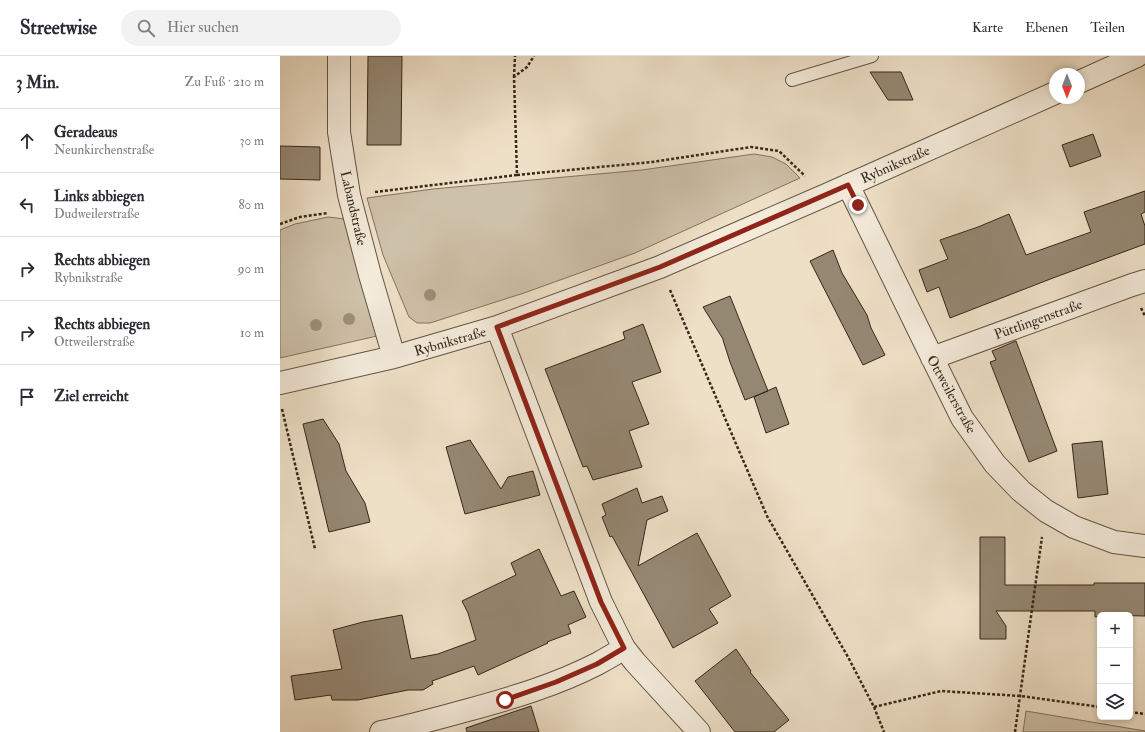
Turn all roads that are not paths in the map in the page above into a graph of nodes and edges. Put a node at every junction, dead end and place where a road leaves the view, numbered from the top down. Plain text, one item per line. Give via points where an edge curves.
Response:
1 (338, 56) edge
2 (872, 56) edge
3 (1137, 56) edge
4 (843, 60) edge
5 (1085, 79) edge
6 (792, 80) dead end
7 (1049, 95) edge
8 (848, 185) junction
9 (1145, 281) edge
10 (497, 327) junction
11 (394, 357) junction
12 (932, 358) junction
13 (280, 393) edge
14 (1145, 546) edge
15 (624, 648) junction
16 (381, 732) edge
17 (699, 732) edge

1 - 11 street, Labandstraße via 339,132 350,202
2 - 4 lane
3 - 5 street
4 - 6 lane
7 - 8 street, Rybnikstraße
8 - 10 street, Rybnikstraße via 660,267
8 - 12 street, Ottweilerstraße
9 - 12 street, Püttlingenstraße
10 - 11 street, Rybnikstraße
10 - 15 street via 601,602
11 - 13 street, Rybnikstraße
12 - 14 street, Ottweilerstraße via 962,418 995,464 1021,491 1046,511 1074,527 1114,542
15 - 16 street via 597,664 556,682 491,704
15 - 17 street

